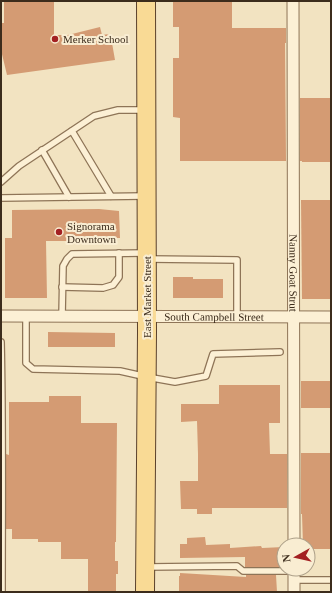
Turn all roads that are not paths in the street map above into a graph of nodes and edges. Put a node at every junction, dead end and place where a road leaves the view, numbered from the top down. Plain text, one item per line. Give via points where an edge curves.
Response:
1 (146, 1) edge
2 (293, 1) edge
3 (146, 110) junction
4 (72, 130) junction
5 (42, 150) junction
6 (1, 182) edge
7 (111, 196) junction
8 (146, 196) junction
9 (69, 197) junction
10 (1, 198) edge
11 (119, 253) junction
12 (147, 256) junction
13 (62, 287) junction
14 (1, 316) edge
15 (62, 316) junction
16 (26, 317) junction
17 (147, 317) junction
18 (238, 317) junction
19 (294, 317) junction
20 (331, 317) edge
21 (1, 342) edge
22 (280, 352) dead end
23 (147, 377) junction
24 (1, 465) edge
25 (294, 537) edge
26 (146, 567) junction
27 (276, 573) edge
28 (294, 577) edge
29 (312, 577) edge
30 (331, 580) edge
31 (2, 592) edge
32 (146, 592) edge
33 (294, 592) edge

1 - 3 main road, East Market Street
2 - 19 street, Nanny Goat Strut
3 - 4 lane via 118,110 94,116
3 - 8 main road, East Market Street
4 - 5 lane
4 - 7 lane
5 - 6 lane
5 - 9 lane
7 - 8 lane
7 - 9 lane
8 - 12 main road, East Market Street
9 - 10 lane
11 - 12 lane
11 - 13 lane via 72,254 64,266
11 - 13 lane via 119,277 113,286
12 - 17 main road, East Market Street
12 - 18 lane via 237,260
13 - 15 lane
14 - 16 street, South Campbell Street
15 - 16 street, South Campbell Street
15 - 17 street, South Campbell Street
16 - 23 lane via 26,364 33,369 120,371
17 - 18 street, South Campbell Street
17 - 23 main road, East Market Street
18 - 19 street, South Campbell Street
19 - 20 street, South Campbell Street
19 - 25 street, Nanny Goat Strut
21 - 24 lane
22 - 23 lane via 213,354 206,376 175,382
23 - 26 main road, East Market Street
24 - 31 lane
26 - 27 lane via 237,566 243,571
26 - 32 main road, East Market Street
28 - 33 street
29 - 30 lane

